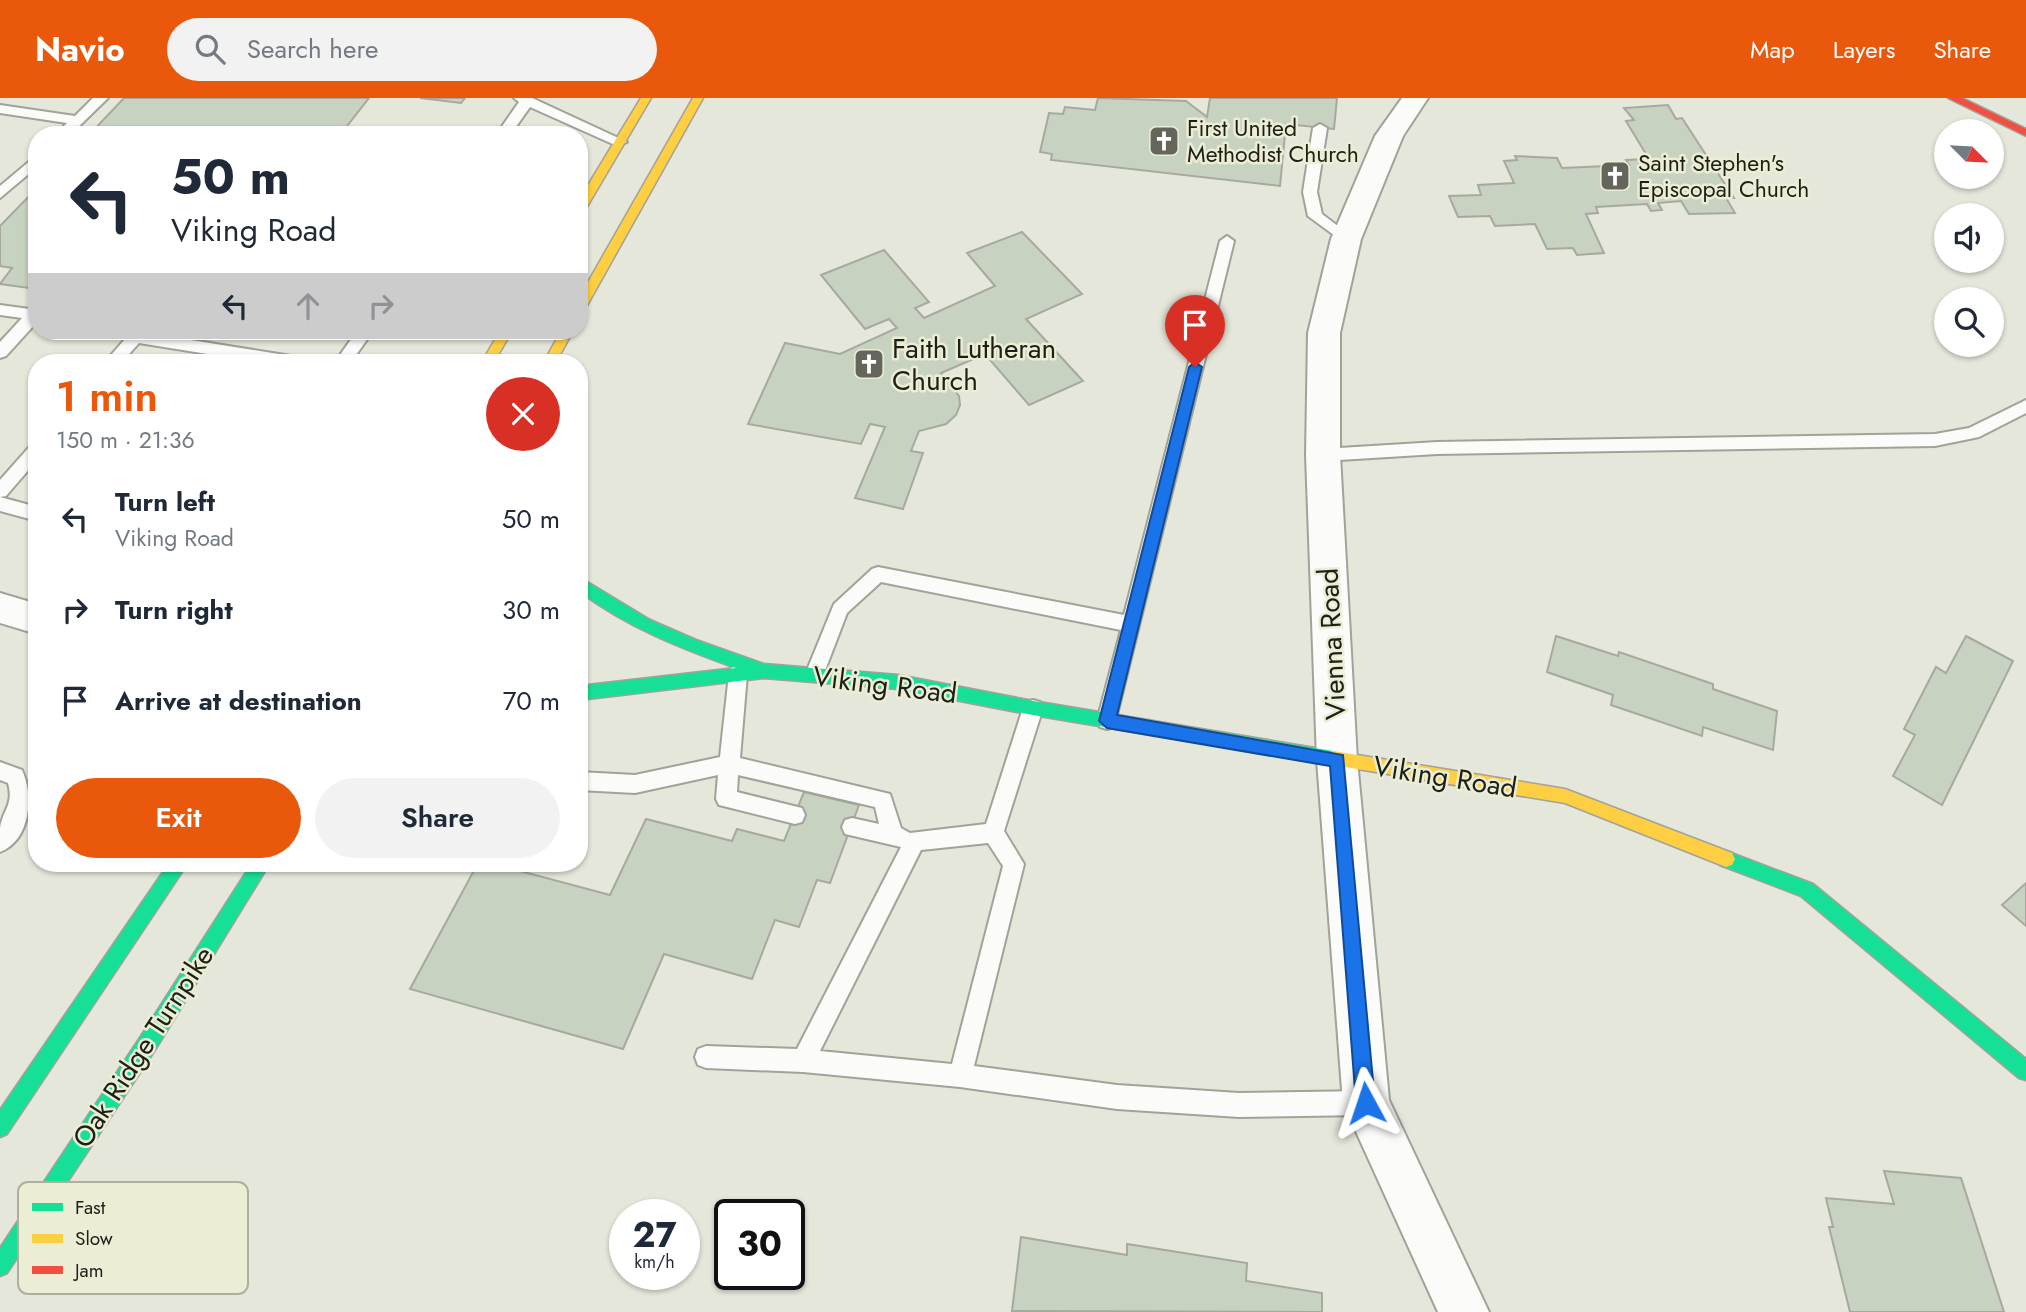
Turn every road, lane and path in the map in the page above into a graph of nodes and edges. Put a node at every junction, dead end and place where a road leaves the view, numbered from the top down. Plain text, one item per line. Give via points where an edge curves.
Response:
1 (101, 98) edge
2 (646, 98) edge
3 (698, 98) edge
4 (1415, 98) edge
5 (1952, 98) edge
6 (524, 99) edge
7 (0, 109) edge
8 (78, 120) junction
9 (72, 126) edge
10 (508, 126) edge
11 (584, 126) edge
12 (588, 128) edge
13 (1320, 128) dead end
14 (2026, 132) edge
15 (620, 142) junction
16 (28, 168) edge
17 (0, 194) edge
18 (588, 195) edge
19 (1346, 239) junction
20 (1227, 242) dead end
21 (588, 293) edge
22 (0, 310) edge
23 (28, 314) edge
24 (28, 323) edge
25 (164, 340) edge
26 (0, 352) edge
27 (244, 354) edge
28 (2026, 406) edge
29 (1323, 455) junction
30 (28, 459) edge
31 (0, 491) edge
32 (0, 504) edge
33 (28, 512) edge
34 (588, 591) edge
35 (0, 608) edge
36 (28, 616) edge
37 (1131, 624) junction
38 (764, 671) junction
39 (737, 674) junction
40 (814, 675) junction
41 (588, 692) edge
42 (1033, 708) junction
43 (1107, 721) junction
44 (1337, 760) junction
45 (727, 764) junction
46 (0, 771) edge
47 (588, 781) edge
48 (795, 815) dead end
49 (852, 827) dead end
50 (993, 832) junction
51 (893, 836) junction
52 (915, 841) junction
53 (0, 842) edge
54 (173, 872) edge
55 (255, 872) edge
56 (706, 1057) dead end
57 (803, 1061) junction
58 (2026, 1071) edge
59 (960, 1076) junction
60 (1366, 1103) junction
61 (0, 1127) edge
62 (56, 1182) edge
63 (18, 1239) edge
64 (0, 1266) edge
65 (1464, 1312) edge

1 - 8 lane
2 - 15 main road
3 - 21 main road
4 - 19 street, Vienna Road via 1389,136
5 - 14 main road
6 - 10 lane
6 - 11 lane
7 - 8 lane
8 - 9 lane
12 - 15 lane
13 - 19 lane via 1310,192 1315,216
15 - 18 main road
16 - 17 lane
19 - 29 street, Vienna Road via 1324,333
20 - 37 lane
22 - 23 lane
24 - 26 lane
25 - 27 lane
28 - 29 lane via 1973,433 1935,440 1451,448
29 - 44 street, Vienna Road
30 - 31 lane
32 - 33 lane
34 - 38 main road via 649,630
35 - 36 street
37 - 40 lane via 878,575 840,608
37 - 43 lane
38 - 39 main road, Viking Road
38 - 40 main road, Viking Road
39 - 41 main road, Viking Road
39 - 45 lane
40 - 42 main road, Viking Road via 898,682
42 - 43 main road, Viking Road
42 - 50 lane
43 - 44 main road, Viking Road
44 - 58 main road, Viking Road via 1565,796 1807,890
44 - 60 street, Vienna Road
45 - 47 lane via 635,784
45 - 48 lane via 726,799
45 - 51 lane via 883,800
46 - 53 lane via 15,776 22,790 20,809
49 - 51 lane
50 - 52 lane
50 - 59 lane via 1014,864
51 - 52 lane
52 - 57 lane
54 - 61 main road
55 - 62 main road, Oak Ridge Turnpike
56 - 57 lane
57 - 59 lane
59 - 60 lane via 1117,1097 1239,1105
60 - 65 street, Vienna Road
63 - 64 main road, Oak Ridge Turnpike

